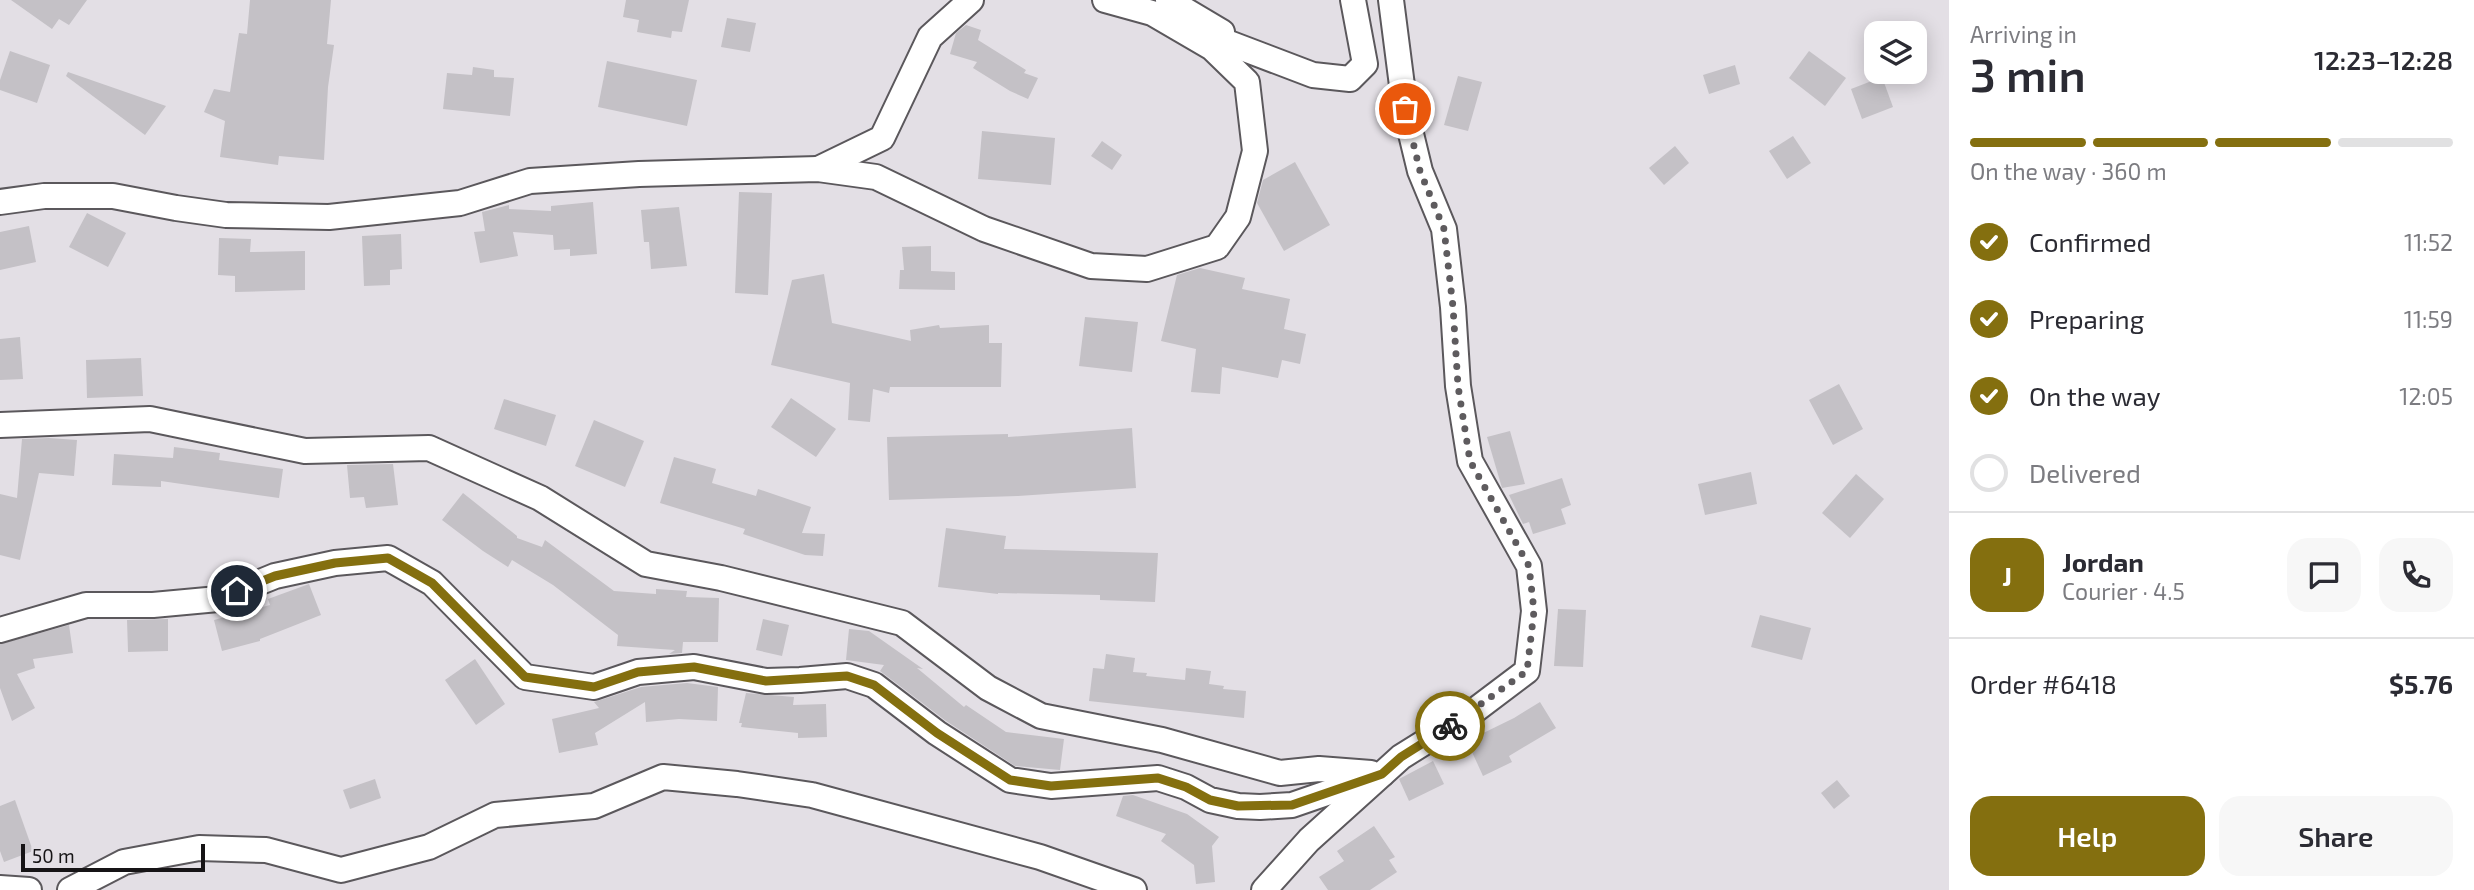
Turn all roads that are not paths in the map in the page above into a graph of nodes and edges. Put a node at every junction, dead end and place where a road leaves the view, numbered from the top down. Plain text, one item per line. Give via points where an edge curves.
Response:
1 (971, 0) edge
2 (1105, 0) edge
3 (1353, 0) edge
4 (1391, 0) edge
5 (1160, 7) edge
6 (818, 169) junction
7 (0, 202) edge
8 (0, 425) edge
9 (0, 630) edge
10 (1382, 774) junction
11 (0, 888) edge
12 (29, 890) edge
13 (70, 890) edge
14 (1134, 890) edge
15 (1264, 890) edge

1 - 6 street via 930,37 882,138
2 - 5 street
3 - 5 street via 1365,64 1350,79 1313,75
4 - 10 street via 1405,109 1420,171 1444,229 1458,386 1470,461 1529,566 1534,611 1527,671
5 - 6 street via 1247,82 1255,151 1238,217 1217,247 1147,269 1091,266 984,229 876,177
6 - 7 street via 530,181 460,203 329,217 226,215 113,196 44,196
8 - 10 street via 150,419 305,451 429,448 540,498 646,564 902,623 988,688 1041,716 1162,740 1280,773 1319,769
9 - 10 street via 86,605 218,599 275,576 388,558 432,583 525,677 594,687 638,672 694,667 766,681 847,676 874,685 1010,780 1051,786 1158,778 1210,800 1260,807 1292,805
10 - 15 street via 1309,840
11 - 12 street
13 - 14 street via 124,862 199,848 266,850 341,870 429,847 495,815 594,806 663,776 812,795 1040,857

